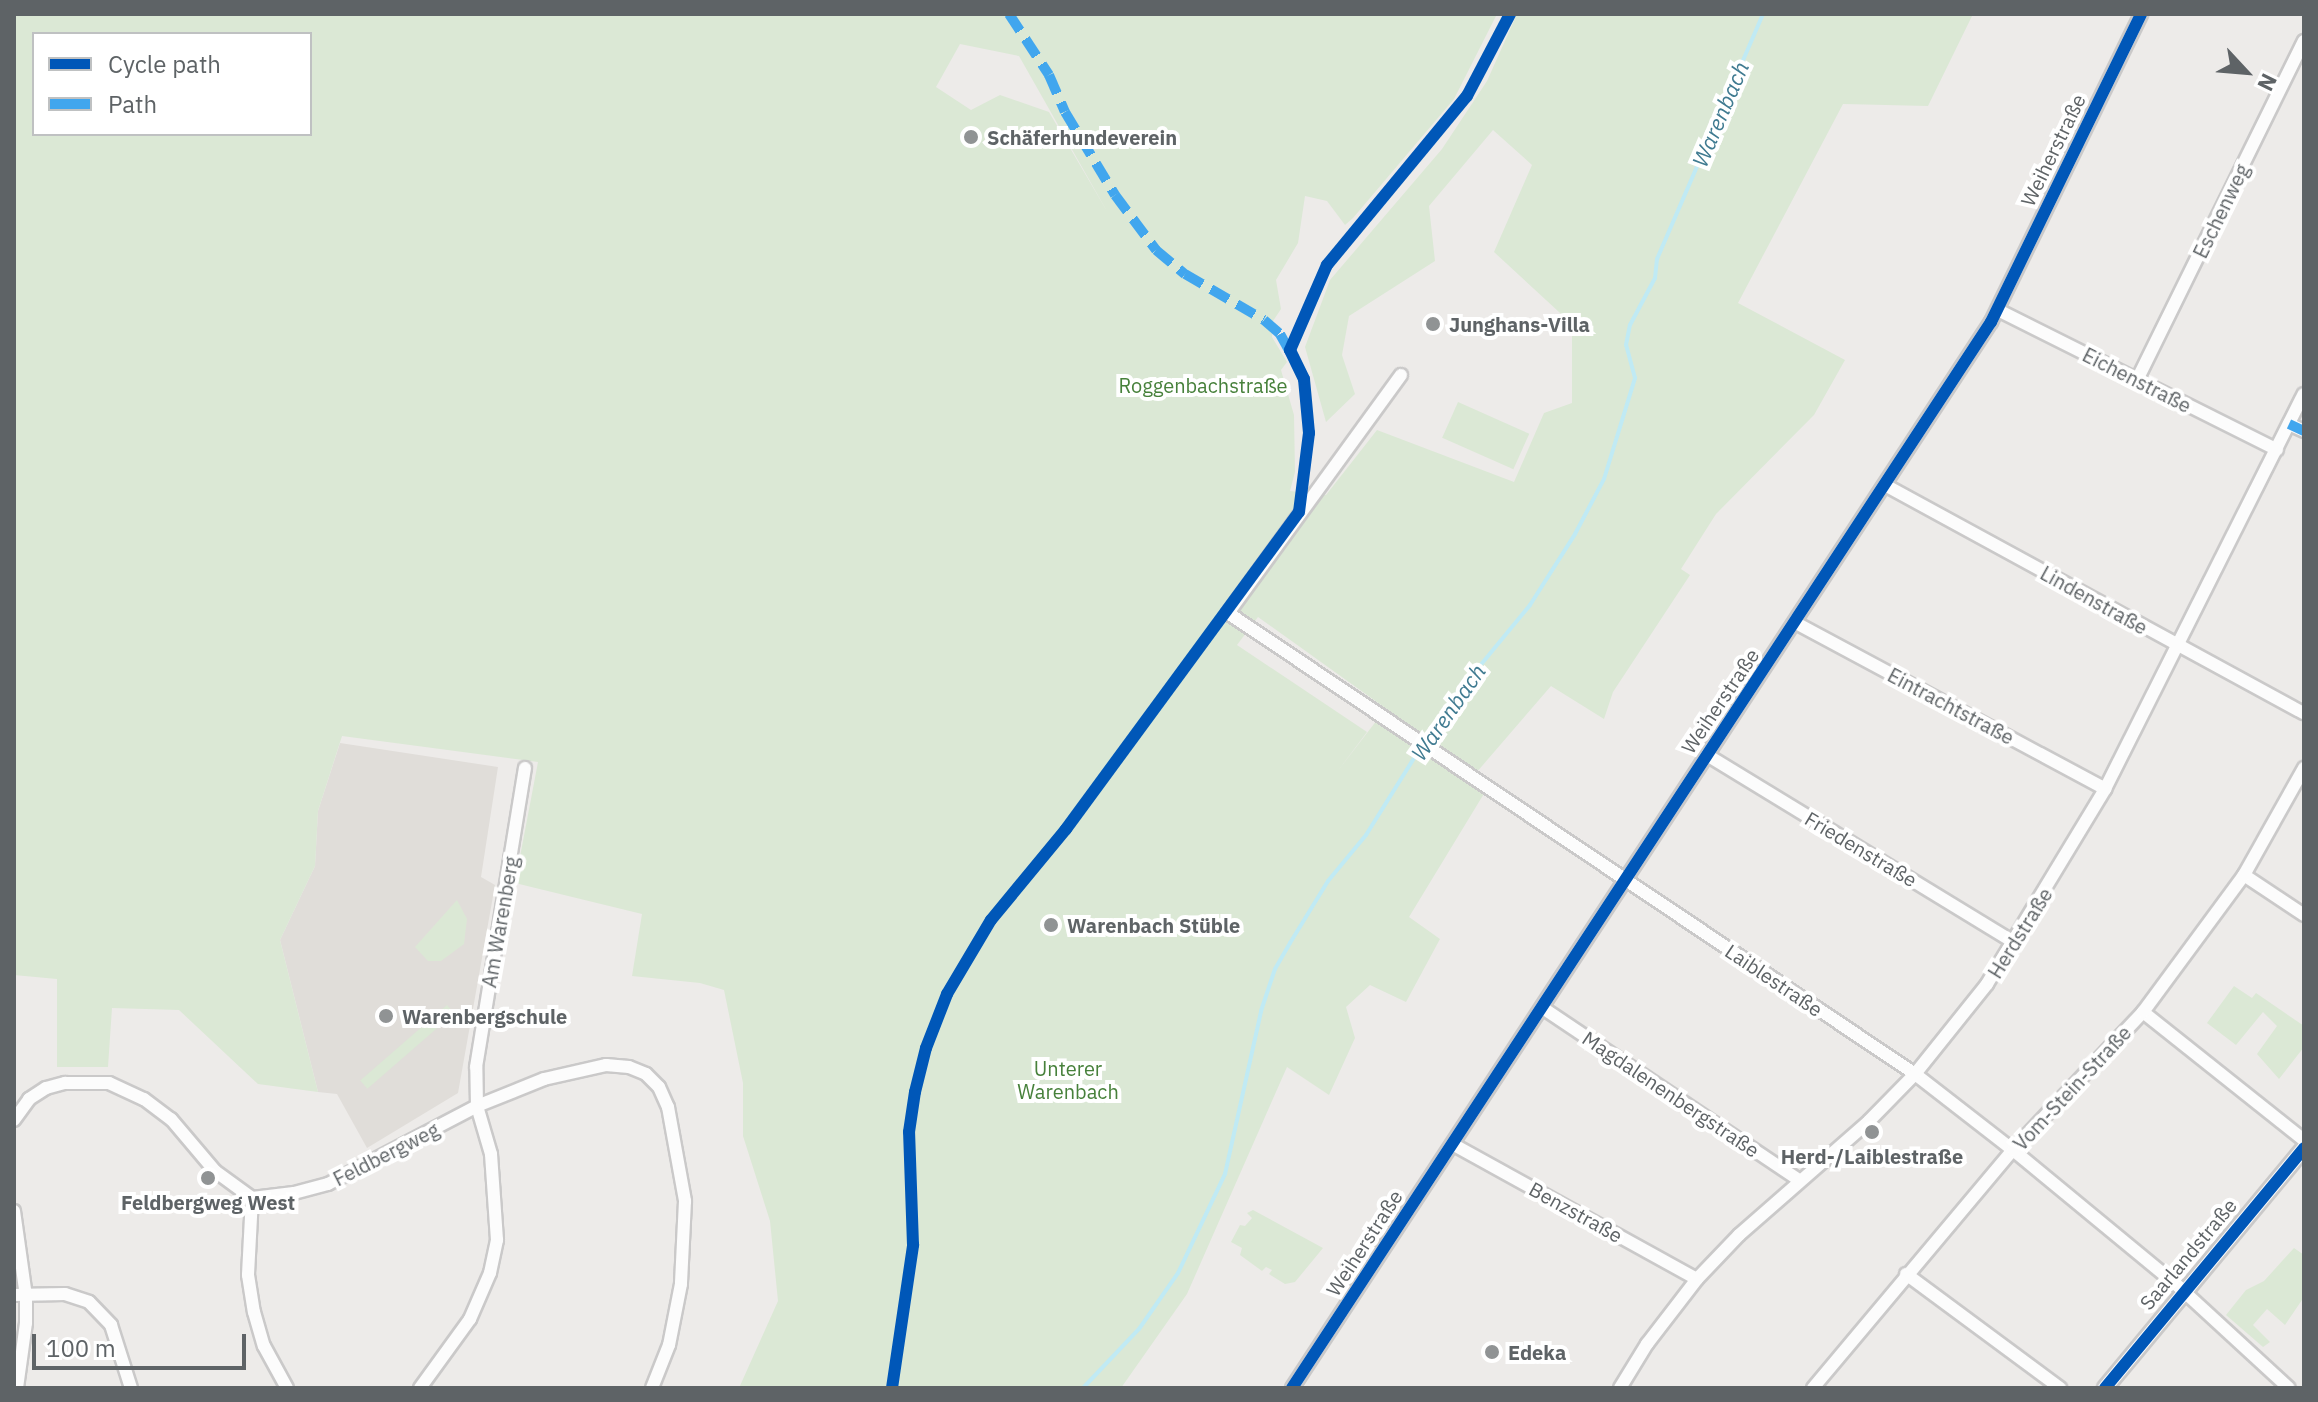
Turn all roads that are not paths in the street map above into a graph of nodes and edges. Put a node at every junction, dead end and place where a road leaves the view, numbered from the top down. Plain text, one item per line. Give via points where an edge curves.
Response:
1 (2141, 14) edge
2 (2304, 41) edge
3 (1998, 310) junction
4 (1401, 375) dead end
5 (2137, 380) junction
6 (2304, 394) edge
7 (2289, 424) junction
8 (2304, 431) edge
9 (2277, 450) junction
10 (1885, 485) junction
11 (1796, 623) junction
12 (2180, 646) junction
13 (2304, 713) edge
14 (1707, 755) junction
15 (525, 768) dead end
16 (2304, 768) edge
17 (2105, 789) junction
18 (2244, 875) junction
19 (1626, 882) junction
20 (2304, 915) edge
21 (2015, 943) junction
22 (1543, 1008) junction
23 (2143, 1012) junction
24 (1915, 1074) junction
25 (477, 1106) junction
26 (14, 1120) edge
27 (2304, 1140) edge
28 (1454, 1145) junction
29 (2304, 1148) edge
30 (2013, 1150) junction
31 (1799, 1180) junction
32 (252, 1198) junction
33 (14, 1211) edge
34 (1906, 1274) junction
35 (1697, 1279) junction
36 (2183, 1290) junction
37 (20, 1296) edge
38 (2284, 1386) edge
39 (17, 1388) edge
40 (131, 1388) edge
41 (287, 1388) edge
42 (420, 1388) edge
43 (652, 1388) edge
44 (1292, 1388) edge
45 (1620, 1388) edge
46 (1813, 1388) edge
47 (2060, 1388) edge
48 (2105, 1388) edge

1 - 3 street, Weiherstraße
2 - 5 street, Eschenweg
3 - 5 street, Eichenstraße
3 - 10 street, Weiherstraße
4 - 19 street, Laiblestraße via 1228,613
5 - 9 street, Eichenstraße
6 - 7 street, Herdstraße
7 - 8 street
7 - 9 street, Herdstraße
9 - 12 street, Herdstraße
10 - 11 street, Weiherstraße
10 - 12 street, Lindenstraße
11 - 14 street, Weiherstraße
11 - 17 street, Eintrachtstraße
12 - 13 street, Lindenstraße
12 - 17 street, Herdstraße
14 - 19 street, Weiherstraße
14 - 21 street, Friedenstraße
15 - 25 street, Am Warenberg via 480,1031
16 - 18 street, Vom-Stein-Straße
17 - 21 street, Herdstraße
18 - 20 street
18 - 23 street, Vom-Stein-Straße
19 - 22 street, Weiherstraße
19 - 24 street, Laiblestraße
21 - 24 street, Herdstraße
22 - 28 street, Weiherstraße
22 - 31 street, Magdalenenbergstraße
23 - 27 street
23 - 30 street, Vom-Stein-Straße
24 - 30 street, Laiblestraße
24 - 31 street, Herdstraße
25 - 32 street, Feldbergweg via 328,1184
25 - 42 street, Am Warenberg via 491,1154 497,1240 490,1273 470,1319
25 - 43 street, Feldbergweg via 544,1079 606,1065 646,1074 659,1087 668,1107 685,1201 686,1239 669,1345
26 - 32 street via 29,1099 46,1088 109,1083 171,1119 215,1171
28 - 35 street, Benzstraße
28 - 44 street, Weiherstraße
29 - 36 street, Saarlandstraße
30 - 34 street, Vom-Stein-Straße
30 - 36 street, Laiblestraße
31 - 35 street, Herdstraße
32 - 41 street via 248,1275 254,1312 264,1346
33 - 37 street
34 - 46 street, Vom-Stein-Straße
34 - 47 street
35 - 45 street, Herdstraße
36 - 38 street, Laiblestraße
36 - 48 street, Saarlandstraße
37 - 39 street via 26,1323
37 - 40 street via 65,1294 89,1302 111,1325

